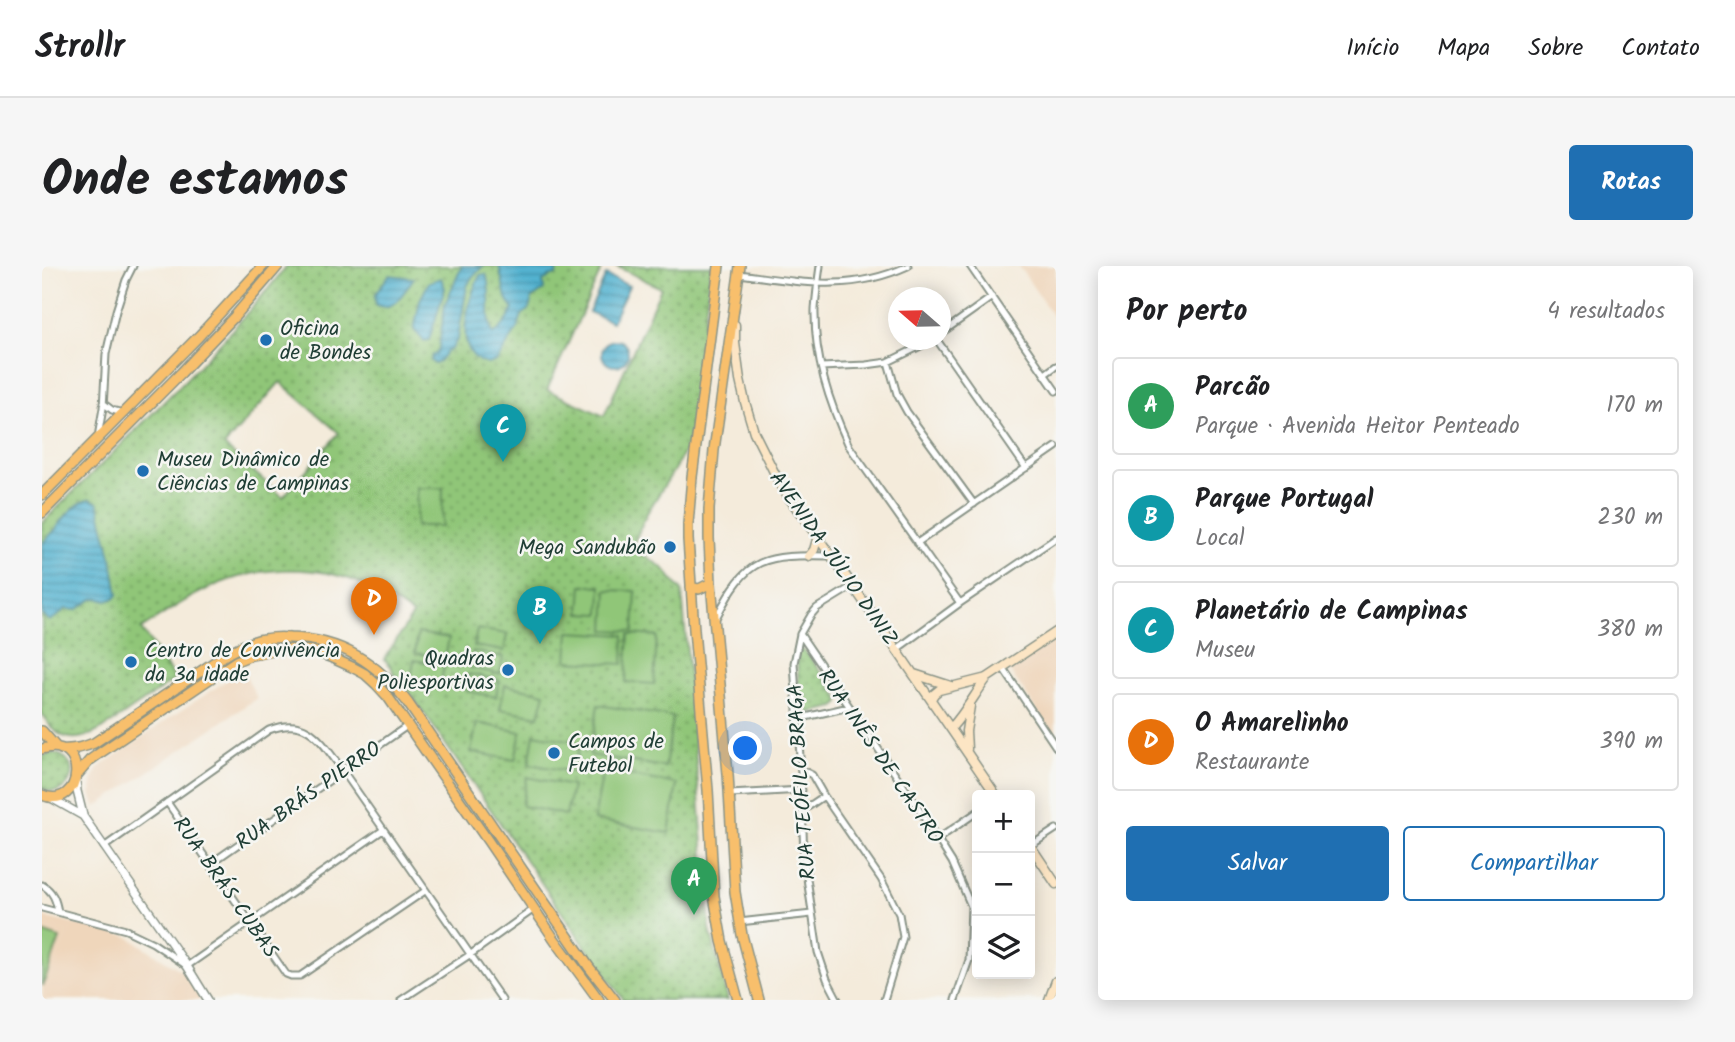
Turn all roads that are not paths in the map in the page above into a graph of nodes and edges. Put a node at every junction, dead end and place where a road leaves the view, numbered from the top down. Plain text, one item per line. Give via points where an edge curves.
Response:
1 (133, 266) edge
2 (263, 266) edge
3 (278, 266) edge
4 (719, 266) edge
5 (820, 266) edge
6 (908, 266) edge
7 (970, 266) edge
8 (739, 270) edge
9 (818, 284) junction
10 (735, 297) junction
11 (992, 297) junction
12 (951, 326) edge
13 (914, 350) edge
14 (942, 350) edge
15 (888, 362) junction
16 (1056, 366) edge
17 (821, 367) junction
18 (1045, 374) junction
19 (724, 377) junction
20 (740, 380) junction
21 (1056, 391) edge
22 (103, 403) junction
23 (123, 413) junction
24 (97, 439) junction
25 (1056, 447) edge
26 (695, 450) junction
27 (714, 450) junction
28 (1026, 468) junction
29 (42, 495) edge
30 (974, 504) junction
31 (42, 513) edge
32 (818, 536) junction
33 (1056, 538) edge
34 (917, 543) junction
35 (809, 556) junction
36 (831, 556) junction
37 (711, 583) junction
38 (853, 586) junction
39 (691, 587) junction
40 (960, 603) junction
41 (715, 632) junction
42 (1056, 632) edge
43 (800, 634) junction
44 (897, 649) junction
45 (1003, 668) junction
46 (913, 673) junction
47 (987, 678) junction
48 (954, 687) junction
49 (972, 698) junction
50 (931, 699) junction
51 (849, 707) junction
52 (797, 719) junction
53 (951, 728) junction
54 (409, 730) junction
55 (42, 731) edge
56 (1056, 747) edge
57 (58, 748) junction
58 (42, 749) edge
59 (967, 752) junction
60 (342, 771) junction
61 (801, 773) junction
62 (76, 777) junction
63 (802, 790) junction
64 (993, 790) edge
65 (729, 794) junction
66 (824, 796) junction
67 (45, 797) edge
68 (167, 802) junction
69 (802, 811) junction
70 (972, 815) edge
71 (83, 816) junction
72 (1056, 829) edge
73 (383, 830) junction
74 (938, 839) junction
75 (1035, 843) edge
76 (104, 847) junction
77 (1035, 853) edge
78 (210, 864) junction
79 (1056, 884) edge
80 (42, 885) edge
81 (425, 891) junction
82 (42, 908) edge
83 (535, 909) junction
84 (58, 912) junction
85 (812, 914) junction
86 (739, 922) junction
87 (251, 923) junction
88 (471, 954) junction
89 (187, 966) junction
90 (1056, 981) edge
91 (208, 1000) edge
92 (401, 1000) edge
93 (502, 1000) edge
94 (599, 1000) edge
95 (615, 1000) edge
96 (738, 1000) edge
97 (759, 1000) edge
98 (838, 1000) edge
99 (884, 1000) edge
100 (956, 1000) edge
101 (1049, 1000) edge

1 - 22 street via 113,322
2 - 23 main road
3 - 31 main road via 181,373
4 - 26 main road
5 - 9 street
6 - 9 street via 862,281
7 - 11 street
8 - 9 street
8 - 10 main road
9 - 17 street via 815,309
10 - 19 main road
10 - 20 main road, AVENIDA JÚLIO DINIZ
11 - 12 street
11 - 18 street
13 - 15 street
14 - 28 street
15 - 17 street
15 - 30 street via 907,412
16 - 18 street
17 - 34 street via 849,446
18 - 21 street
19 - 20 main road via 732,368
19 - 27 main road
20 - 32 main road, AVENIDA JÚLIO DINIZ via 765,457
22 - 23 street
22 - 24 street
23 - 24 main road
24 - 29 main road
25 - 28 street
26 - 27 main road
26 - 39 main road via 688,523
27 - 37 main road
28 - 30 street
30 - 34 street
32 - 35 main road
32 - 36 main road, AVENIDA JÚLIO DINIZ
33 - 40 street
34 - 40 street
35 - 36 street
35 - 41 street via 775,558 752,567 720,611
36 - 38 main road, AVENIDA JÚLIO DINIZ
37 - 39 main road via 699,589
37 - 41 main road
38 - 43 street, RUA TEÓFILO BRAGA via 817,608
38 - 44 main road, AVENIDA JÚLIO DINIZ
39 - 96 main road via 716,911
40 - 44 street
41 - 65 main road
42 - 45 main road
43 - 51 street, RUA INÊS DE CASTRO
43 - 52 street, RUA TEÓFILO BRAGA via 794,663
44 - 46 main road, AVENIDA JÚLIO DINIZ
45 - 47 main road
45 - 56 street
46 - 48 main road
46 - 50 main road, AVENIDA JÚLIO DINIZ
47 - 48 main road
47 - 49 main road
48 - 50 main road via 939,690
49 - 53 main road
49 - 59 main road
50 - 53 main road, AVENIDA JÚLIO DINIZ
51 - 52 street
51 - 74 street, RUA INÊS DE CASTRO
52 - 61 street, RUA TEÓFILO BRAGA
53 - 59 main road, AVENIDA JÚLIO DINIZ
54 - 60 street, RUA BRÁS PIERRO
54 - 62 main road via 365,674 312,651 267,651 219,672 90,760
54 - 83 main road
55 - 57 main road
57 - 58 main road
57 - 62 main road via 73,758
57 - 95 main road via 72,750 94,743 237,648 260,640 302,638 355,654 386,677 408,703
59 - 64 main road, AVENIDA JÚLIO DINIZ
60 - 68 street via 312,732 295,726 276,727
60 - 73 street
60 - 78 street, RUA BRÁS PIERRO
61 - 63 street, RUA TEÓFILO BRAGA
61 - 66 street via 812,775
62 - 67 main road via 64,794
62 - 71 street
63 - 65 street
63 - 69 street, RUA TEÓFILO BRAGA
65 - 86 main road
66 - 69 street
66 - 99 street via 881,879 899,914 902,937
67 - 71 street
68 - 76 street
68 - 78 street, RUA BRÁS CUBAS
69 - 85 street, RUA TEÓFILO BRAGA
70 - 74 street
71 - 76 street
72 - 75 street
73 - 81 street
73 - 87 street
74 - 100 street, RUA INÊS DE CASTRO via 971,906 969,960
76 - 89 street
77 - 79 main road
78 - 87 street, RUA BRÁS CUBAS
80 - 84 street via 55,899
81 - 87 street, RUA BRÁS CUBAS via 295,977 286,974
81 - 88 street
82 - 84 street
83 - 88 street
83 - 94 main road
84 - 89 street via 126,930
85 - 86 street
85 - 98 street, RUA TEÓFILO BRAGA via 818,952
86 - 97 main road
87 - 89 street
88 - 92 street
88 - 93 street
89 - 91 street
90 - 101 main road

